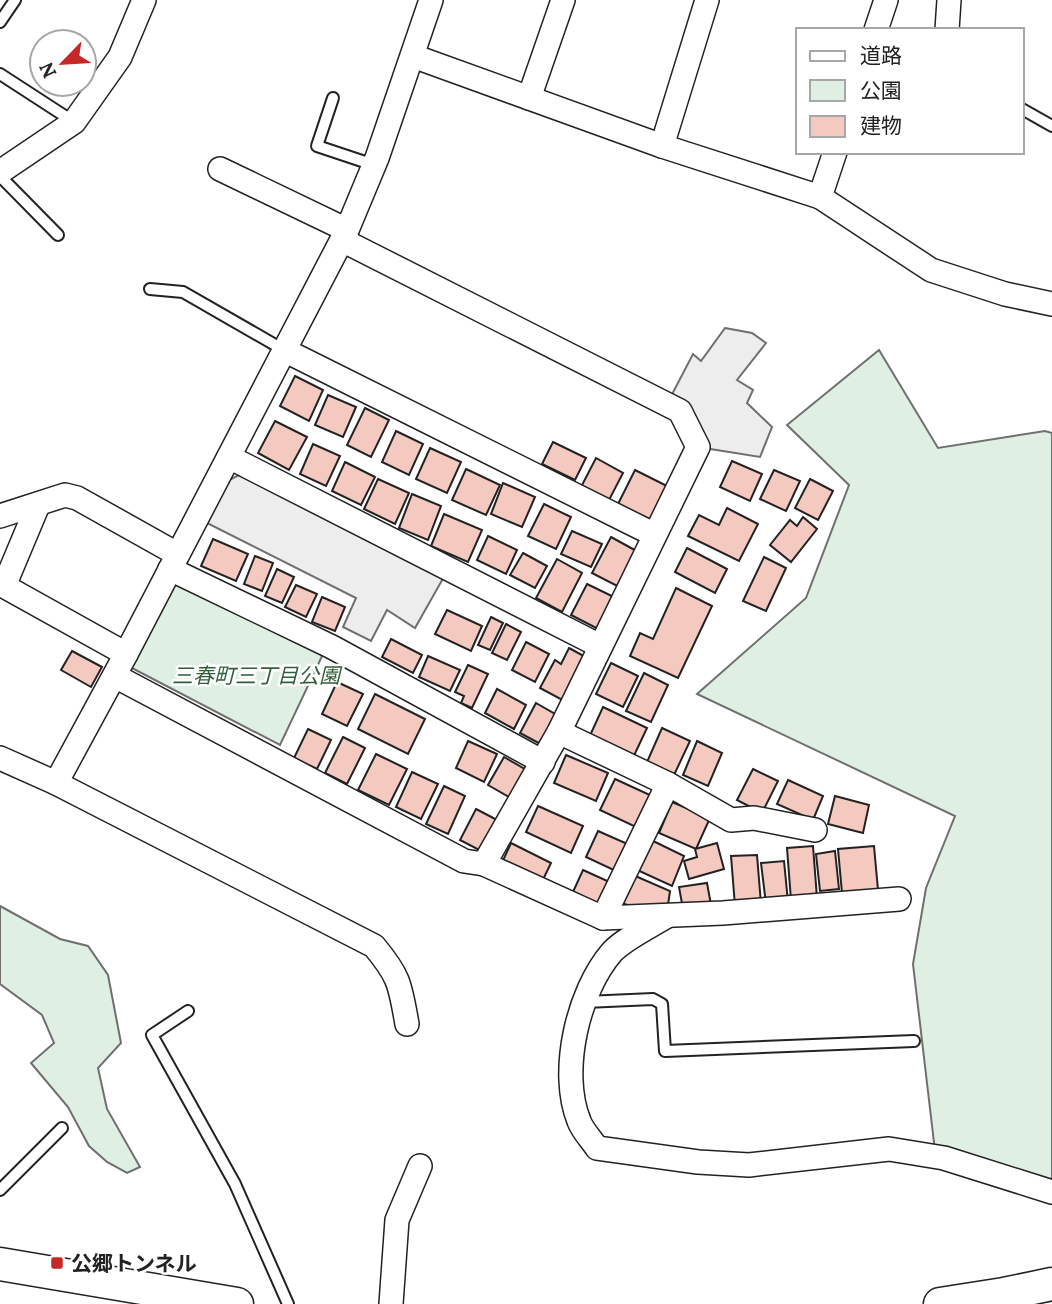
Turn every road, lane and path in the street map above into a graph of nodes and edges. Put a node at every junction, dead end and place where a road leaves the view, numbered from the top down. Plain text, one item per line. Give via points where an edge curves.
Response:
1 (15, 0) edge
2 (144, 0) edge
3 (430, 0) edge
4 (563, 0) edge
5 (707, 0) edge
6 (886, 0) edge
7 (949, 0) edge
8 (0, 22) edge
9 (877, 28) edge
10 (947, 28) edge
11 (413, 56) junction
12 (0, 74) edge
13 (333, 98) dead end
14 (529, 98) junction
15 (1024, 110) edge
16 (74, 122) junction
17 (1052, 125) edge
18 (662, 146) junction
19 (834, 154) edge
20 (374, 165) junction
21 (220, 169) dead end
22 (0, 174) edge
23 (820, 197) junction
24 (58, 235) dead end
25 (344, 235) junction
26 (150, 289) dead end
27 (1052, 304) edge
28 (285, 350) junction
29 (229, 457) junction
30 (38, 505) junction
31 (0, 516) edge
32 (653, 534) junction
33 (174, 561) junction
34 (600, 646) junction
35 (126, 654) junction
36 (115, 676) junction
37 (559, 732) junction
38 (0, 758) edge
39 (543, 762) junction
40 (56, 783) junction
41 (668, 784) junction
42 (816, 830) dead end
43 (484, 864) junction
44 (899, 899) dead end
45 (667, 916) junction
46 (603, 918) junction
47 (584, 1002) junction
48 (188, 1010) dead end
49 (407, 1024) dead end
50 (914, 1041) dead end
51 (62, 1128) dead end
52 (420, 1166) dead end
53 (0, 1190) edge
54 (1052, 1192) edge
55 (0, 1264) edge
56 (1052, 1284) edge
57 (237, 1304) edge
58 (288, 1304) edge
59 (391, 1304) edge
60 (940, 1304) edge

1 - 8 lane
2 - 16 street via 120,57
3 - 11 street
4 - 14 street
5 - 18 street
6 - 9 street
7 - 10 street
11 - 14 street
11 - 20 street
12 - 16 lane
13 - 20 lane via 317,146
14 - 18 street
15 - 17 lane
16 - 22 street
18 - 23 street
19 - 23 street
20 - 25 street
21 - 25 street
22 - 24 lane
23 - 27 street via 931,270
25 - 28 street
25 - 32 street via 680,411 698,447
26 - 28 lane via 183,292
28 - 29 street
28 - 32 street
29 - 33 street
29 - 34 street
30 - 31 street
30 - 33 street via 65,495 77,498
30 - 35 street via 4,586
32 - 34 street
33 - 35 street
33 - 39 street
34 - 37 street
35 - 36 street
36 - 40 street
36 - 43 street via 464,861
37 - 39 street
37 - 41 street
38 - 40 street
39 - 43 street
40 - 49 street via 374,946 400,983
41 - 42 street via 731,820 754,818
41 - 46 street
43 - 46 street
44 - 45 street
45 - 46 street
45 - 47 street via 613,951
47 - 50 lane via 653,999 662,1004 664,1051
47 - 54 street via 569,1079 579,1122 597,1148 749,1165 889,1149 944,1158
48 - 58 lane via 152,1035 234,1184
51 - 53 lane
52 - 59 street via 397,1220
55 - 57 street
56 - 60 street

